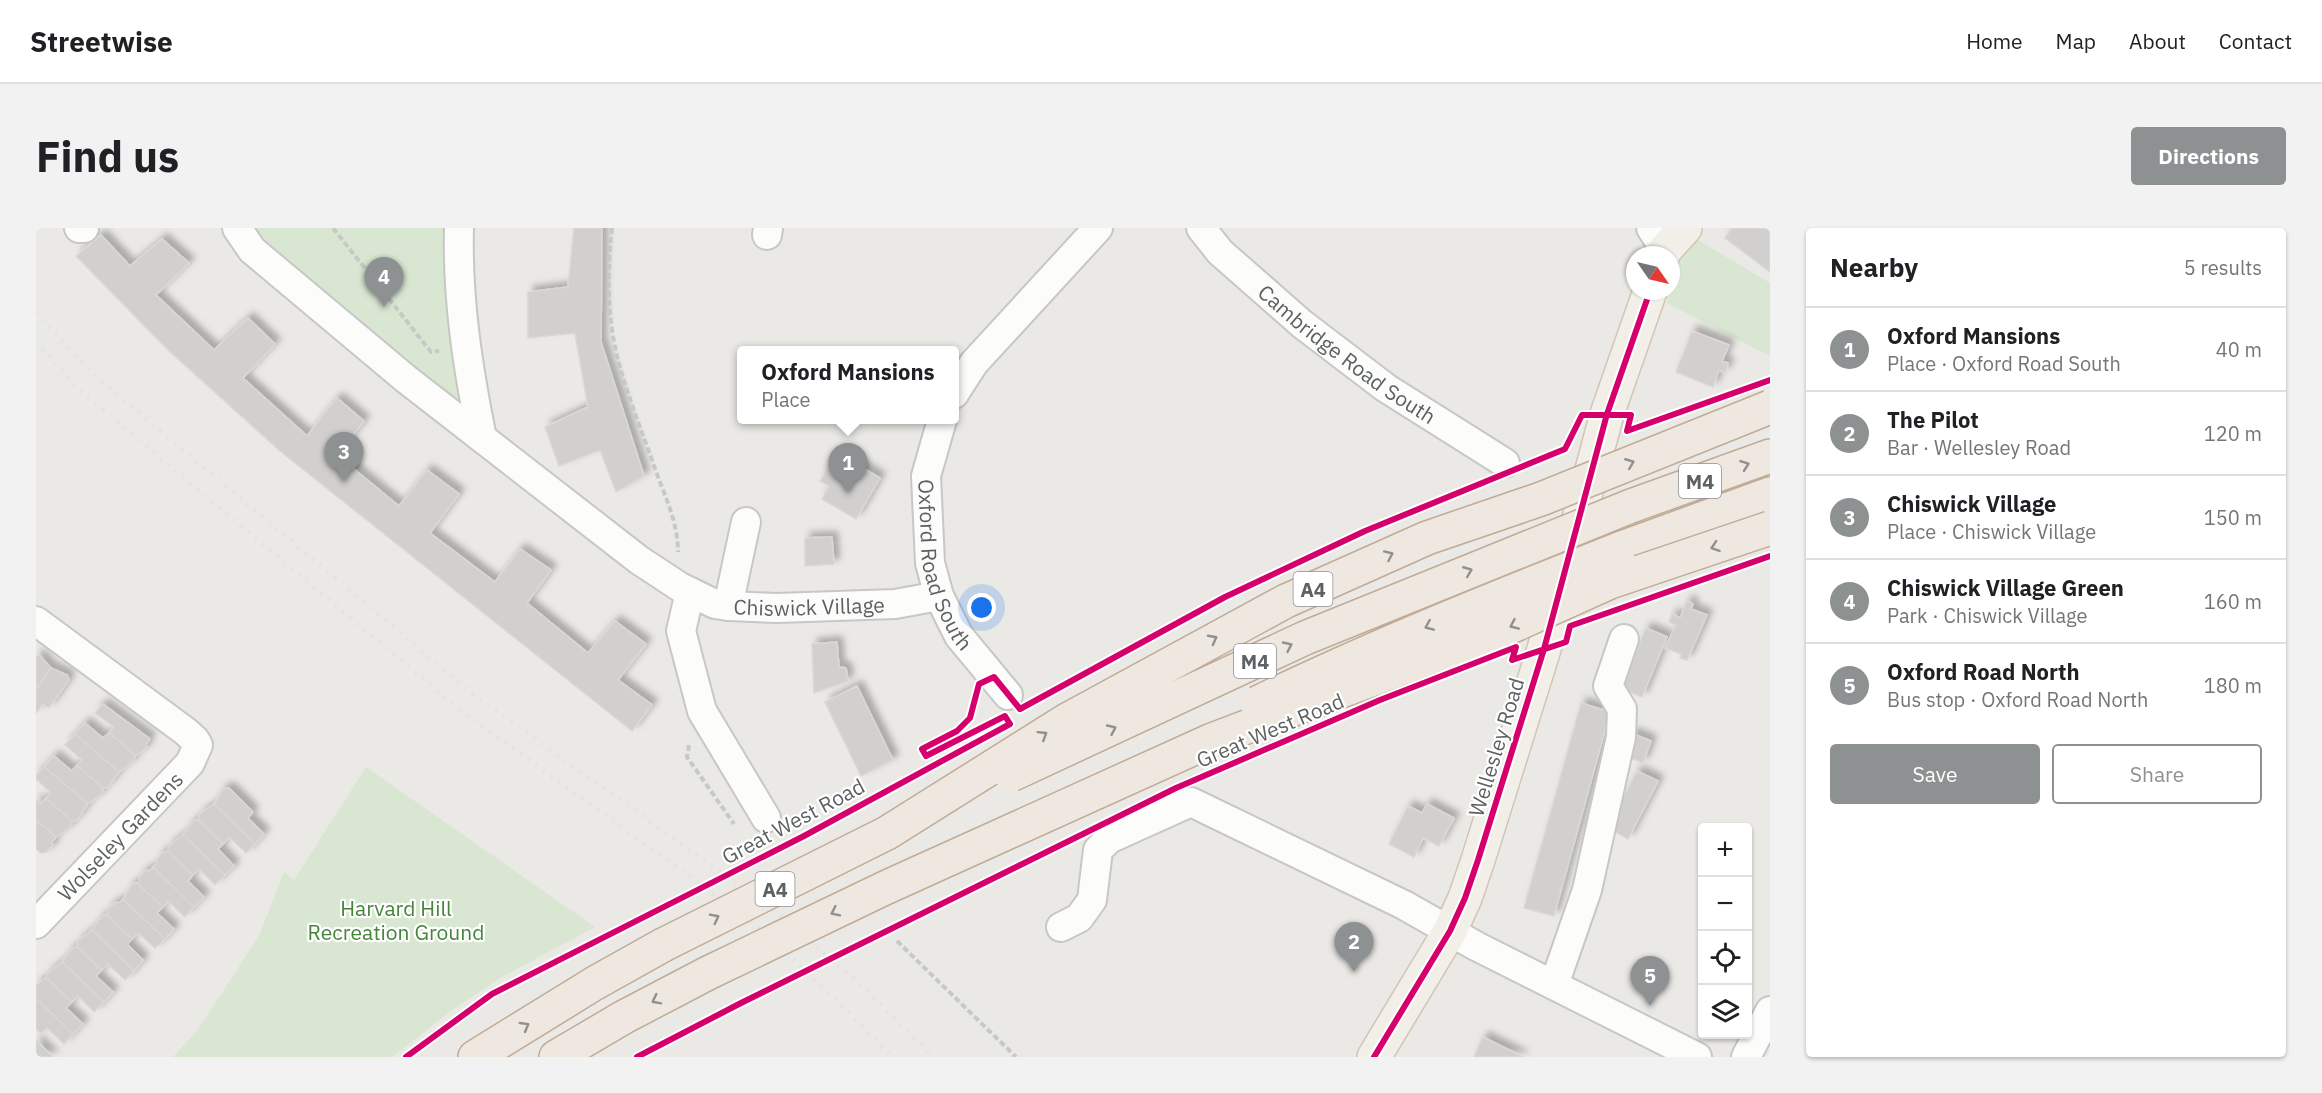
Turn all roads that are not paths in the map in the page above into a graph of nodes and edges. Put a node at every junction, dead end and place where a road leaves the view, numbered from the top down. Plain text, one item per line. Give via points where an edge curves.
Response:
1 (79, 228) edge
2 (84, 228) edge
3 (237, 228) edge
4 (459, 228) edge
5 (1098, 228) edge
6 (1201, 228) edge
7 (1647, 300) edge
8 (959, 386) edge
9 (1770, 407) edge
10 (941, 424) edge
11 (482, 438) junction
12 (1770, 456) edge
13 (1504, 463) dead end
14 (1770, 494) edge
15 (746, 522) dead end
16 (1770, 528) edge
17 (681, 587) junction
18 (939, 596) junction
19 (728, 606) junction
20 (36, 621) edge
21 (1624, 639) dead end
22 (1002, 696) road end
23 (766, 818) dead end
24 (887, 833) junction
25 (887, 887) junction
26 (36, 924) edge
27 (1061, 927) dead end
28 (1450, 931) junction
29 (1554, 985) junction
30 (1770, 1011) edge
31 (475, 1057) edge
32 (556, 1057) edge
33 (1374, 1057) edge
34 (1697, 1057) edge
35 (1746, 1057) edge

1 - 2 street
3 - 11 street, Chiswick Village via 252,250
4 - 11 street via 458,270 466,346
5 - 8 street via 974,363
6 - 13 street, Cambridge Road South via 1220,252 1302,324 1386,388
7 - 28 main road, Wellesley Road via 1607,414 1544,650 1478,860
24 -> 9 highway, A4, bridge via 1067,720 1286,601 1427,538 1541,499
10 - 18 street, Oxford Road South via 926,476 930,563
11 - 17 street, Chiswick Village via 639,560
24 -> 12 highway, M4, bridge via 1305,638 1539,542
14 -> 25 highway, M4, bridge via 1528,584 1323,671
15 - 19 street
16 -> 25 highway, Great West Road / A4, bridge via 1610,582 1508,628 1212,740
17 - 19 street, Chiswick Village via 715,604
17 - 23 street via 681,632 702,711
18 - 19 street, Chiswick Village via 895,604
18 - 22 street, Oxford Road South via 959,636
20 - 26 street, Wolseley Gardens via 186,731 198,745 190,763
21 - 29 street via 1608,686 1622,709 1621,737 1587,890
31 -> 24 highway, A4, bridge via 663,945
25 -> 32 highway, Great West Road / A4, bridge via 708,973
27 - 28 street via 1079,918 1092,900 1098,850 1109,839 1191,802
28 - 29 street
28 - 33 main road, Wellesley Road
29 - 34 street
30 - 35 street

